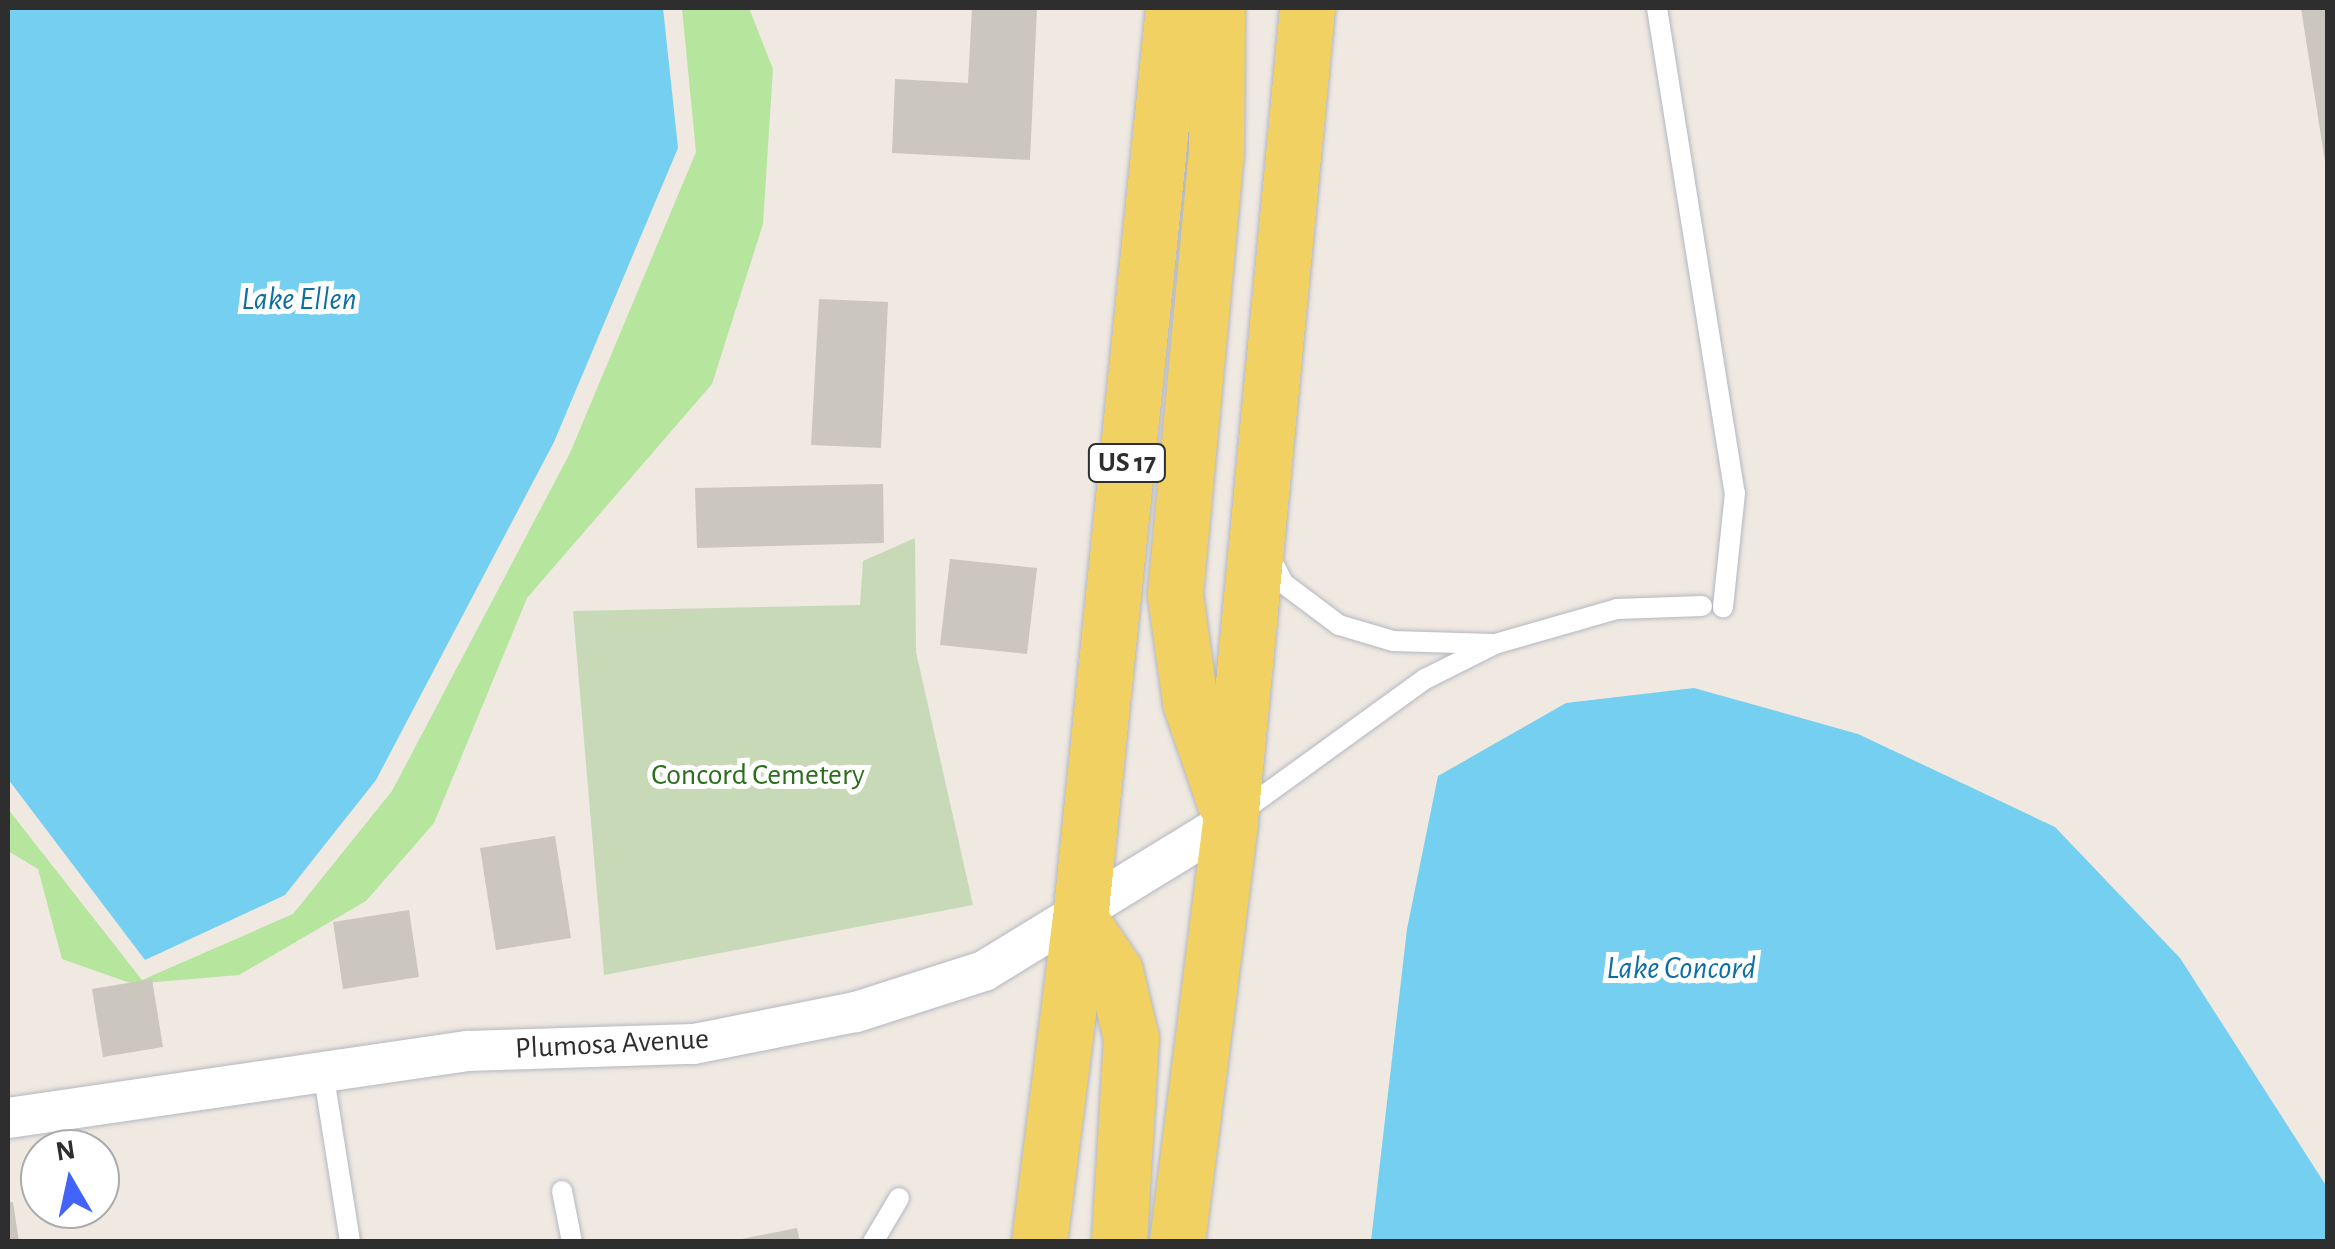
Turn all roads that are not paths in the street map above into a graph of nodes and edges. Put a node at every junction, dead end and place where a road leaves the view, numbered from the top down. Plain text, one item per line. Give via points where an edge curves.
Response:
1 (1174, 8) edge
2 (1217, 8) edge
3 (1307, 8) edge
4 (1657, 8) edge
5 (1256, 529) junction
6 (1495, 644) junction
7 (1230, 820) junction
8 (1080, 918) junction
9 (323, 1072) junction
10 (8, 1118) edge
11 (562, 1191) dead end
12 (899, 1198) dead end
13 (350, 1242) edge
14 (572, 1242) edge
15 (873, 1242) edge
16 (1039, 1242) edge
17 (1118, 1242) edge
18 (1177, 1242) edge

1 - 8 main road, US 17
2 - 7 main road via 1216,151 1175,595 1190,702
3 - 5 main road
4 - 6 lane via 1734,493 1713,606 1617,608
5 - 6 lane via 1283,584 1340,625 1393,641
5 - 7 main road
6 - 7 lane via 1425,679
7 - 8 street, Plumosa Avenue
7 - 18 main road
8 - 9 street, Plumosa Avenue via 984,971 856,1012 730,1037 467,1051
8 - 16 main road, US 17
8 - 17 main road via 1114,971 1131,1038
9 - 10 street, Plumosa Avenue
9 - 13 lane
11 - 14 lane
12 - 15 lane

